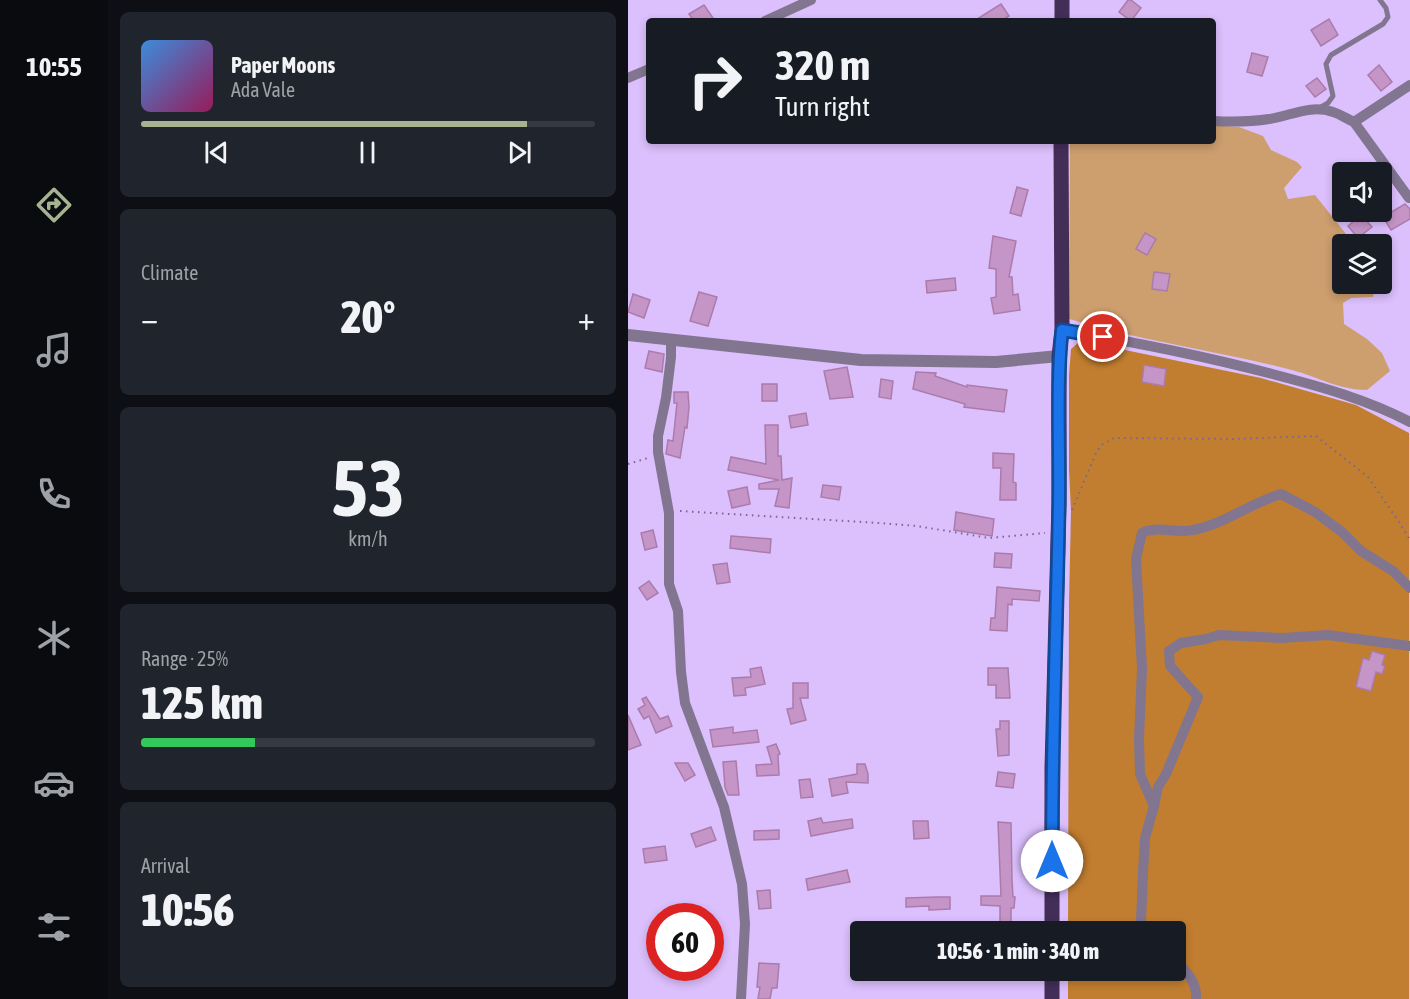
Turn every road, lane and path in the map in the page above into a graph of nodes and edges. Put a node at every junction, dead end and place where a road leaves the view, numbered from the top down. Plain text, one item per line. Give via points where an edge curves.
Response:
1 (811, 0) edge
2 (1062, 0) edge
3 (1380, 0) edge
4 (772, 18) edge
5 (1062, 18) edge
6 (646, 70) edge
7 (628, 78) edge
8 (1410, 85) edge
9 (1301, 110) junction
10 (1216, 121) edge
11 (1354, 122) junction
12 (1061, 144) edge
13 (1409, 198) edge
14 (1062, 330) junction
15 (628, 335) edge
16 (671, 340) junction
17 (1059, 356) junction
18 (1410, 422) edge
19 (658, 452) junction
20 (628, 464) edge
21 (1071, 511) dead end
22 (668, 513) junction
23 (1058, 531) junction
24 (1410, 540) edge
25 (1410, 588) edge
26 (1410, 646) edge
27 (1154, 806) junction
28 (1052, 921) edge
29 (1141, 921) edge
30 (1186, 971) edge
31 (1052, 981) edge
32 (741, 999) edge
33 (1052, 999) edge
34 (1196, 999) edge

1 - 4 street
2 - 5 main road
3 - 9 lane via 1388,17 1383,24 1332,55 1326,64 1333,96 1328,103
6 - 7 street
8 - 11 street
9 - 10 street via 1250,122
9 - 11 street via 1333,111
11 - 13 street
12 - 14 main road
14 - 17 main road
14 - 18 street via 1241,365 1386,409
15 - 16 street
16 - 17 street via 861,360 996,362
16 - 19 street
17 - 23 main road
19 - 20 path
19 - 22 street
21 - 24 path via 1097,451 1114,438 1316,436 1368,477
22 - 23 path via 879,522 989,538
22 - 32 street via 668,574 678,611 685,703 724,807 742,884 745,924
23 - 28 main road
25 - 27 street via 1315,512 1281,494 1194,530 1150,529 1142,533 1136,559 1142,669 1140,774
26 - 27 street via 1328,635 1219,635 1181,643 1169,651 1170,666 1198,697 1158,787
27 - 29 street via 1146,838
30 - 34 street via 1196,989
31 - 33 main road

